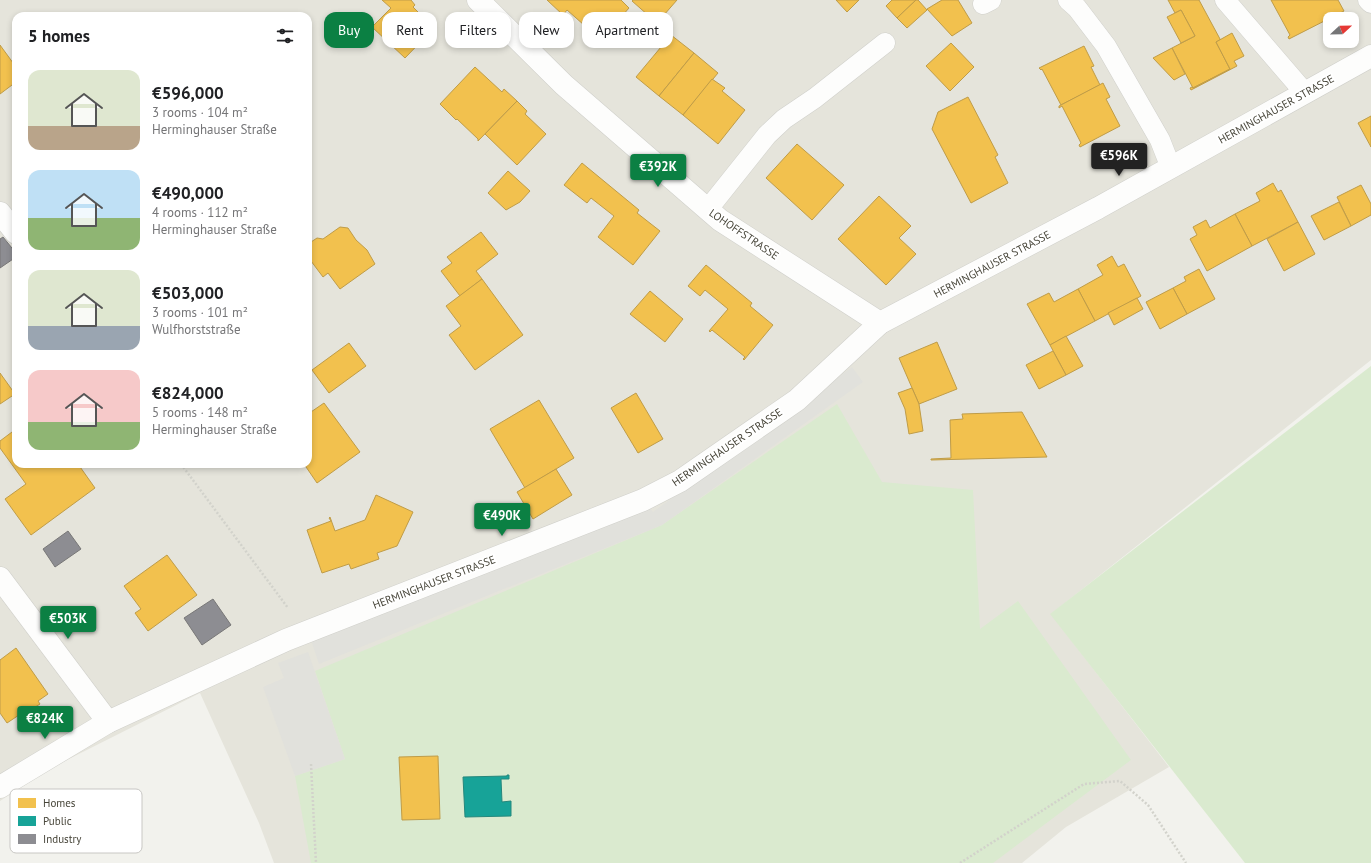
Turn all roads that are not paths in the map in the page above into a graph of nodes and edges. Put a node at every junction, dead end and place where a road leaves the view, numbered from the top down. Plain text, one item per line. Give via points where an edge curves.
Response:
1 (1068, 0) edge
2 (1225, 0) edge
3 (1368, 0) edge
4 (484, 2) edge
5 (1371, 3) edge
6 (885, 43) dead end
7 (1371, 56) edge
8 (1305, 93) junction
9 (1171, 168) junction
10 (708, 209) junction
11 (0, 213) edge
12 (12, 228) edge
13 (880, 323) junction
14 (0, 578) edge
15 (108, 722) junction
16 (0, 788) edge

1 - 9 lane via 1106,46 1160,140
2 - 8 lane
3 - 5 lane
4 - 10 street, LOHOFFSTRASSE via 564,85
6 - 10 lane via 784,119 767,135
7 - 8 street, HERMINGHAUSER STRASSE
8 - 9 street, HERMINGHAUSER STRASSE
9 - 13 street, HERMINGHAUSER STRASSE
10 - 13 street, LOHOFFSTRASSE via 720,220
11 - 12 street
13 - 15 street, HERMINGHAUSER STRASSE via 796,400 680,481 643,500 306,632
14 - 15 street
15 - 16 street, HERMINGHAUSER STRASSE

